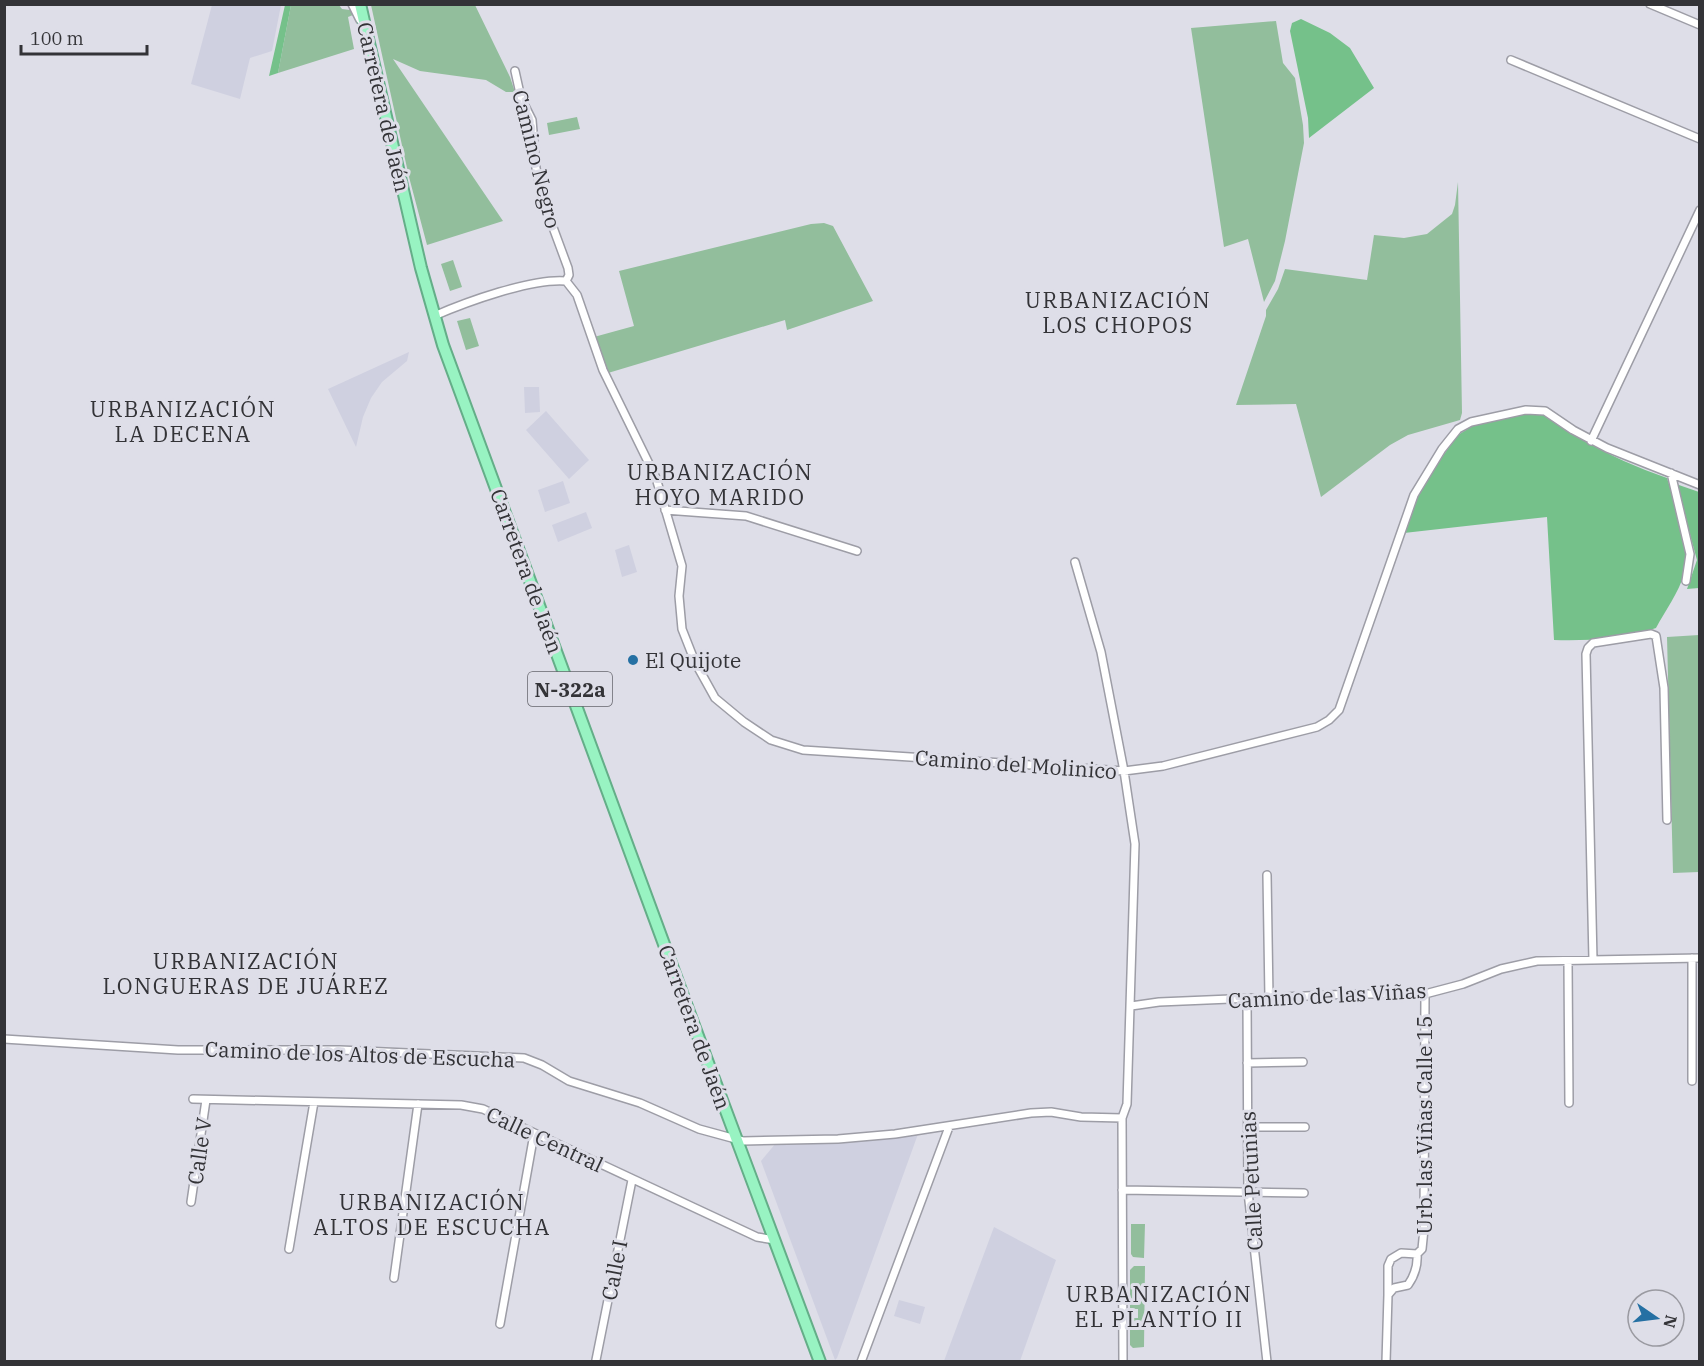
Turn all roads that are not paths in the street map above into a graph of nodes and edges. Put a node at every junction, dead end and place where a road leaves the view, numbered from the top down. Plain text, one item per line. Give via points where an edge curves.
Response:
1 (352, 4) edge
2 (360, 4) edge
3 (1650, 4) edge
4 (1700, 25) edge
5 (368, 39) junction
6 (1511, 60) dead end
7 (515, 71) dead end
8 (1700, 139) edge
9 (1700, 210) edge
10 (566, 281) junction
11 (434, 316) junction
12 (1592, 441) junction
13 (1671, 473) junction
14 (1700, 485) edge
15 (665, 510) junction
16 (857, 551) dead end
17 (1075, 562) dead end
18 (1686, 581) dead end
19 (1124, 771) junction
20 (1667, 820) dead end
21 (1267, 875) dead end
22 (1696, 958) edge
23 (1593, 960) junction
24 (1568, 962) junction
25 (1425, 994) junction
26 (1269, 998) junction
27 (1247, 999) junction
28 (1131, 1006) junction
29 (4, 1039) edge
30 (1303, 1062) dead end
31 (1247, 1063) junction
32 (1692, 1081) dead end
33 (193, 1099) dead end
34 (206, 1100) junction
35 (314, 1102) junction
36 (1569, 1103) dead end
37 (418, 1104) junction
38 (1122, 1118) junction
39 (949, 1127) junction
40 (1247, 1127) junction
41 (1305, 1127) dead end
42 (534, 1134) junction
43 (736, 1139) junction
44 (632, 1180) junction
45 (1122, 1190) junction
46 (1248, 1192) junction
47 (1304, 1193) dead end
48 (191, 1202) dead end
49 (775, 1240) junction
50 (289, 1249) dead end
51 (1417, 1254) junction
52 (394, 1278) dead end
53 (1388, 1295) junction
54 (500, 1324) dead end
55 (596, 1360) dead end
56 (820, 1362) edge
57 (861, 1362) edge
58 (1123, 1362) edge
59 (1267, 1362) edge
60 (1386, 1362) edge

1 - 5 street
2 - 5 highway, Carretera de Jaén / N-322a
3 - 4 street
5 - 11 highway, Carretera de Jaén / N-322a
6 - 8 street
7 - 10 street, Camino Negro via 521,98 532,120 544,203 568,268
9 - 12 street
10 - 11 street via 538,282
10 - 15 street, Camino del Molinico via 577,295 603,370 656,478
11 - 43 highway, Carretera de Jaén / N-322a
12 - 13 street, Camino del Molinico
12 - 19 street, Camino del Molinico via 1545,411 1535,409 1458,429 1414,495 1339,710 1329,720 1305,731 1163,766
13 - 14 street, Camino del Molinico
13 - 18 street via 1690,554
15 - 16 street via 746,516
15 - 19 street, Camino del Molinico via 682,566 682,629 695,662 715,698 771,740 803,750
17 - 19 street via 1101,652
19 - 28 street via 1135,844
20 - 23 street via 1664,688 1656,636 1593,644 1586,654
21 - 26 street
22 - 23 street, Camino de las Viñas
22 - 32 street
23 - 24 street, Camino de las Viñas
24 - 25 street, Camino de las Viñas via 1537,961 1501,969
24 - 36 street
25 - 26 street, Camino de las Viñas
25 - 51 street, Urb. las Viñas Calle 15 via 1424,1229 1422,1249
26 - 27 street, Camino de las Viñas
27 - 28 street, Camino de las Viñas
27 - 31 street, Calle Petunias
28 - 38 street
29 - 43 street, Camino de los Altos de Escucha via 178,1050 340,1050 524,1058 569,1081
30 - 31 street
31 - 40 street, Calle Petunias
33 - 34 street, Calle Central
34 - 35 street, Calle Central
34 - 48 street, Calle V
35 - 37 street, Calle Central
35 - 50 street
37 - 42 street, Calle Central via 483,1109
37 - 52 street
38 - 39 street, Camino de los Altos de Escucha via 1031,1113
38 - 45 street
39 - 43 street, Camino de los Altos de Escucha via 838,1138
39 - 57 street
40 - 41 street
40 - 46 street, Calle Petunias
42 - 44 street, Calle Central
42 - 54 street
43 - 49 highway, Carretera de Jaén / N-322a
44 - 49 street, Calle Central via 757,1237
44 - 55 street, Calle I
45 - 46 street
45 - 58 street
46 - 47 street
46 - 59 street, Calle Petunias
49 - 56 highway, Carretera de Jaén / N-322a
51 - 53 street, Urb. las Viñas Calle 15 via 1413,1278
51 - 53 street, Urb. las Viñas Calle 15 via 1401,1254 1391,1259
53 - 60 street, Urb. las Viñas Calle 15

